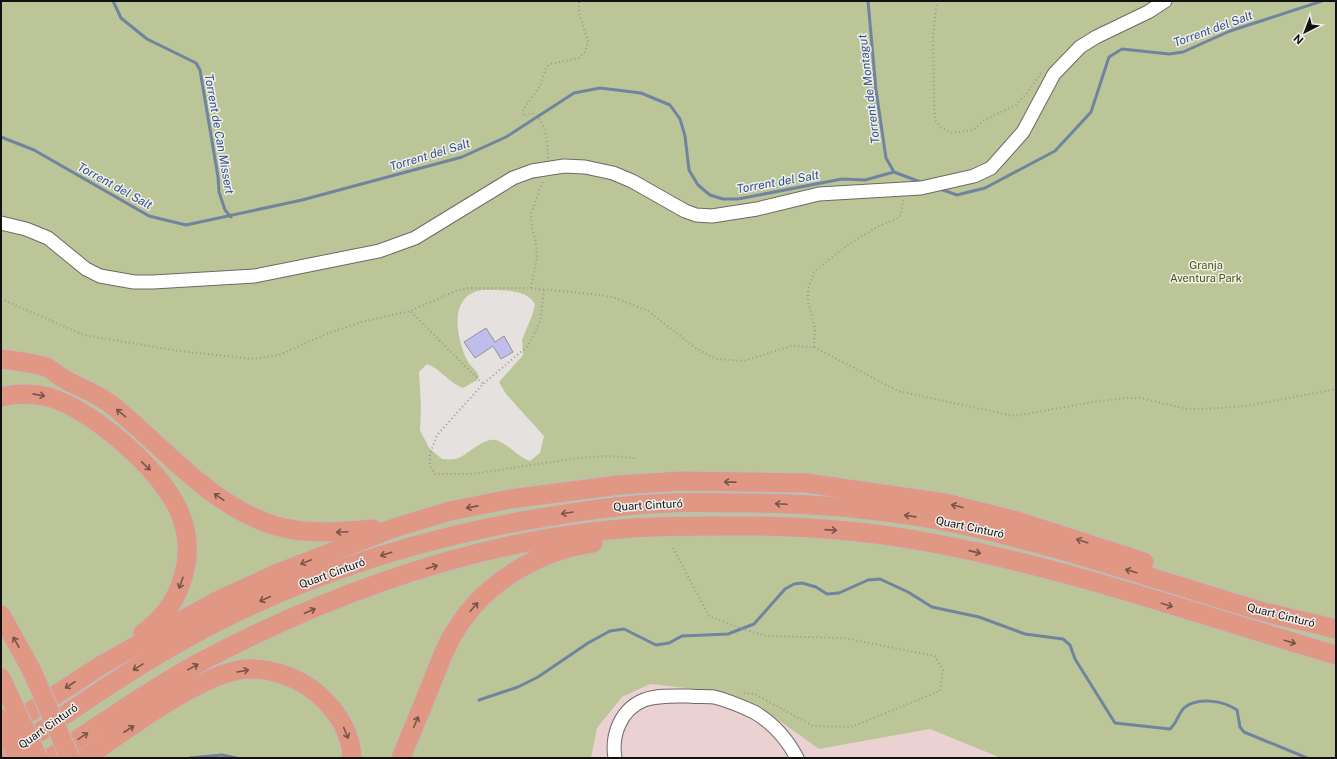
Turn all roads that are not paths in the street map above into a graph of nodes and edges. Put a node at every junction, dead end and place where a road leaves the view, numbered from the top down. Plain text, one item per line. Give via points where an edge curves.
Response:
1 (1165, 1) edge
2 (1, 223) edge
3 (1, 359) edge
4 (1, 370) edge
5 (65, 380) junction
6 (1, 397) edge
7 (694, 526) junction
8 (394, 528) junction
9 (1, 615) edge
10 (1333, 629) edge
11 (1336, 656) edge
12 (103, 664) junction
13 (1, 678) edge
14 (1, 719) edge
15 (1, 731) edge
16 (2, 758) edge
17 (18, 758) edge
18 (38, 758) edge
19 (50, 758) edge
20 (70, 758) edge
21 (85, 758) edge
22 (352, 758) edge
23 (401, 758) edge
24 (615, 758) edge
25 (797, 758) edge

1 - 2 street via 1080,47 1054,74 1023,132 991,168 974,176 921,188 819,194 757,209 712,216 685,211 632,180 613,173 564,166 532,171 513,178 415,238 379,251 248,277 153,282 134,282 100,276 86,269 48,238
3 - 5 highway via 46,367
4 - 5 highway via 34,372
8 -> 5 highway via 317,532 276,526 252,516 204,487 107,402
6 -> 12 highway via 19,394 49,397 96,422 153,472 178,509 188,555 181,586 167,609 150,628
7 -> 11 highway, Quart Cinturó via 761,526 849,531 942,544 1086,580
19 -> 7 highway, Quart Cinturó via 192,667 257,634 361,589 460,558 513,546 589,532 651,526
23 -> 7 highway via 445,649 456,629 490,590 513,573 552,554 588,543
10 -> 8 highway via 1258,599 1017,521 945,503 806,483 682,481 619,485 510,499 450,511
8 -> 12 highway via 278,573 215,602
20 -> 9 highway, bridge via 31,669
10 -> 16 highway, Quart Cinturó via 1257,610 1054,547 930,519 827,506 774,503 670,503 606,508 512,522 450,536 402,548 304,582 221,620 176,645 94,695
12 -> 15 highway
13 - 18 highway, bridge
14 - 17 highway, bridge
21 -> 22 highway via 189,691 213,678 246,669 274,672 296,679 316,692 338,715 350,742
24 - 25 street via 615,732 631,707 643,700 671,696 707,697 736,704 771,724 790,743

